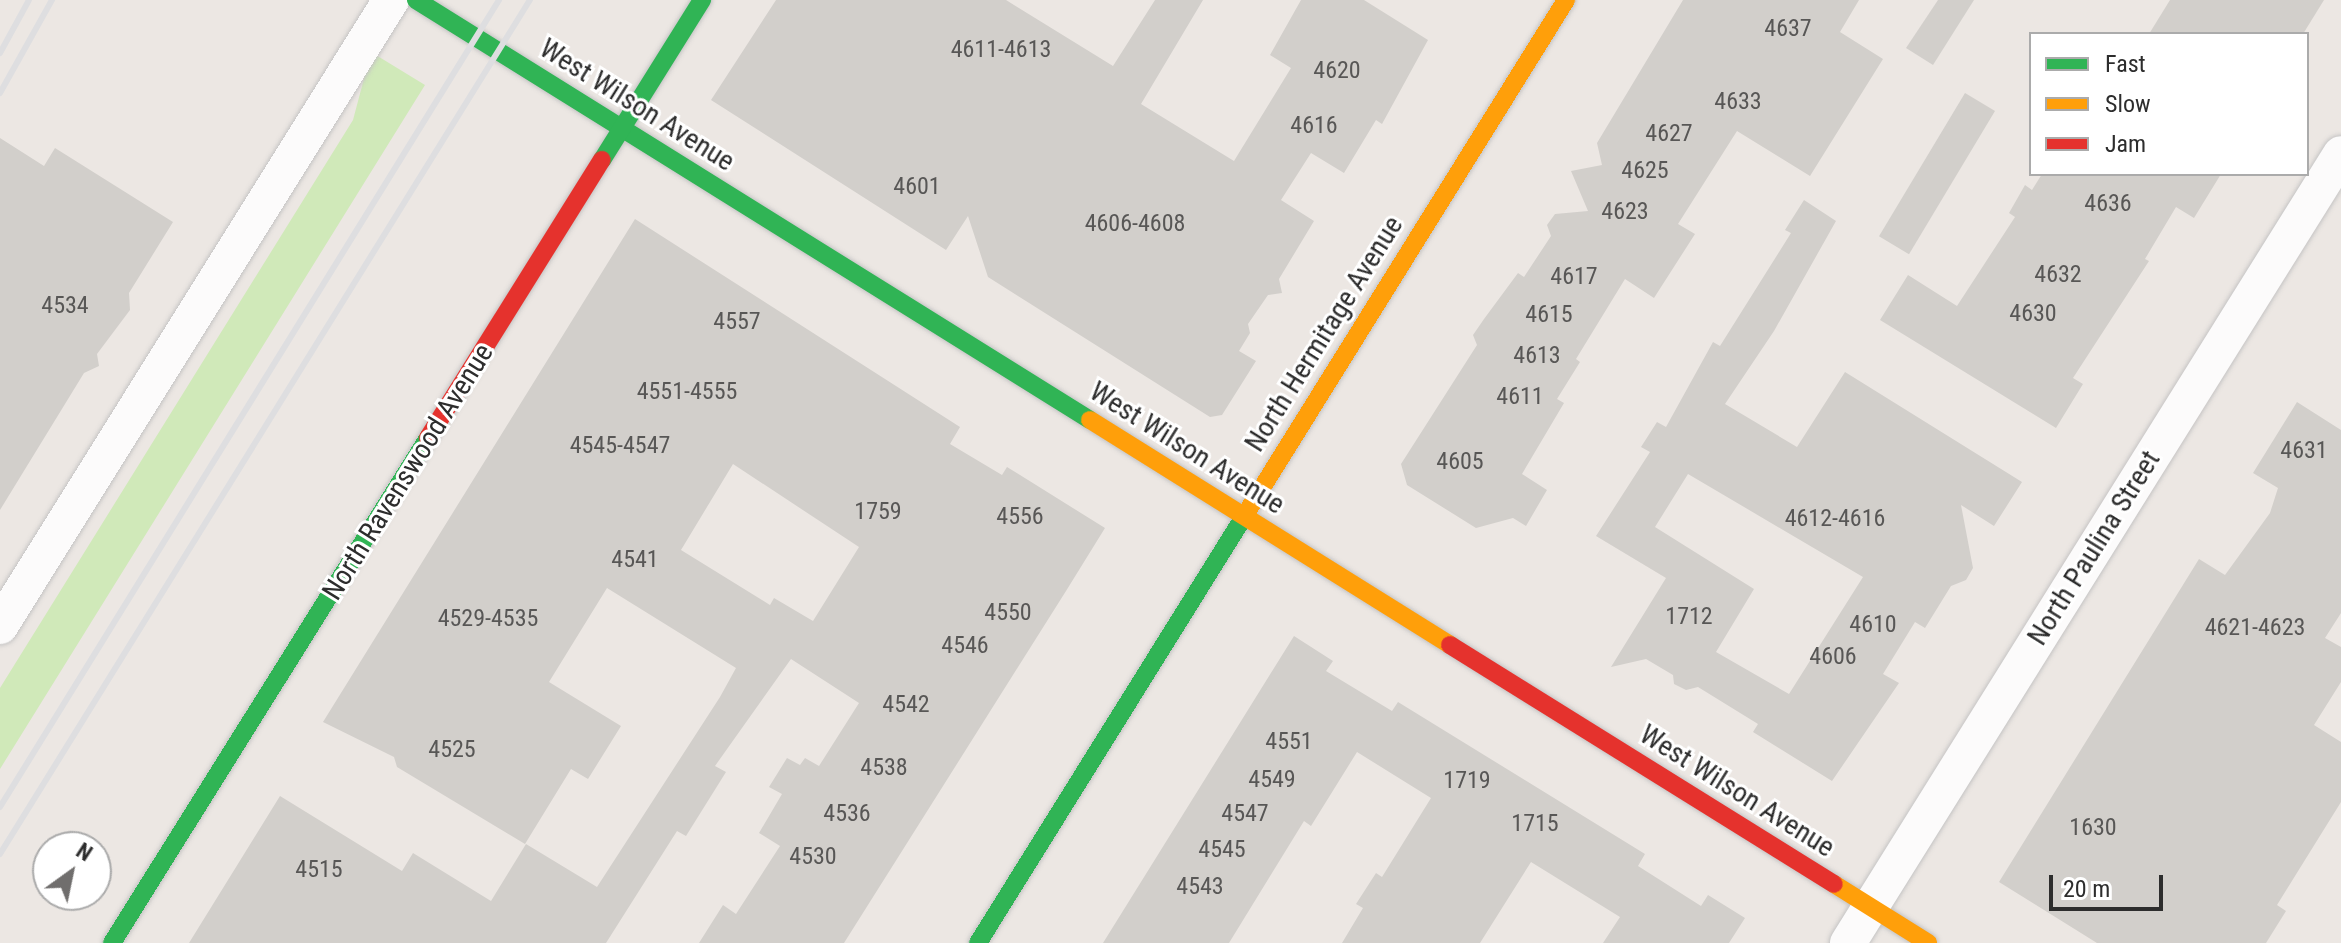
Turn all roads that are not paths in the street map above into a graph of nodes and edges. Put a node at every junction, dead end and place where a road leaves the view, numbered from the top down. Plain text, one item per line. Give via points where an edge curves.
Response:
1 (391, 0) edge
2 (416, 0) edge
3 (702, 0) edge
4 (1566, 0) edge
5 (623, 129) junction
6 (2341, 154) edge
7 (1244, 516) junction
8 (0, 626) edge
9 (1870, 907) junction
10 (112, 943) edge
11 (978, 943) edge
12 (1848, 943) edge
13 (1928, 943) edge

1 - 8 street
2 - 5 street, West Wilson Avenue
3 - 5 street, North Ravenswood Avenue
4 - 7 street, North Hermitage Avenue
5 - 7 street, West Wilson Avenue
5 - 10 street, North Ravenswood Avenue
6 - 9 street, North Paulina Street
7 - 9 street, West Wilson Avenue
7 - 11 street, North Hermitage Avenue
9 - 12 street, North Paulina Street
9 - 13 street, West Wilson Avenue

